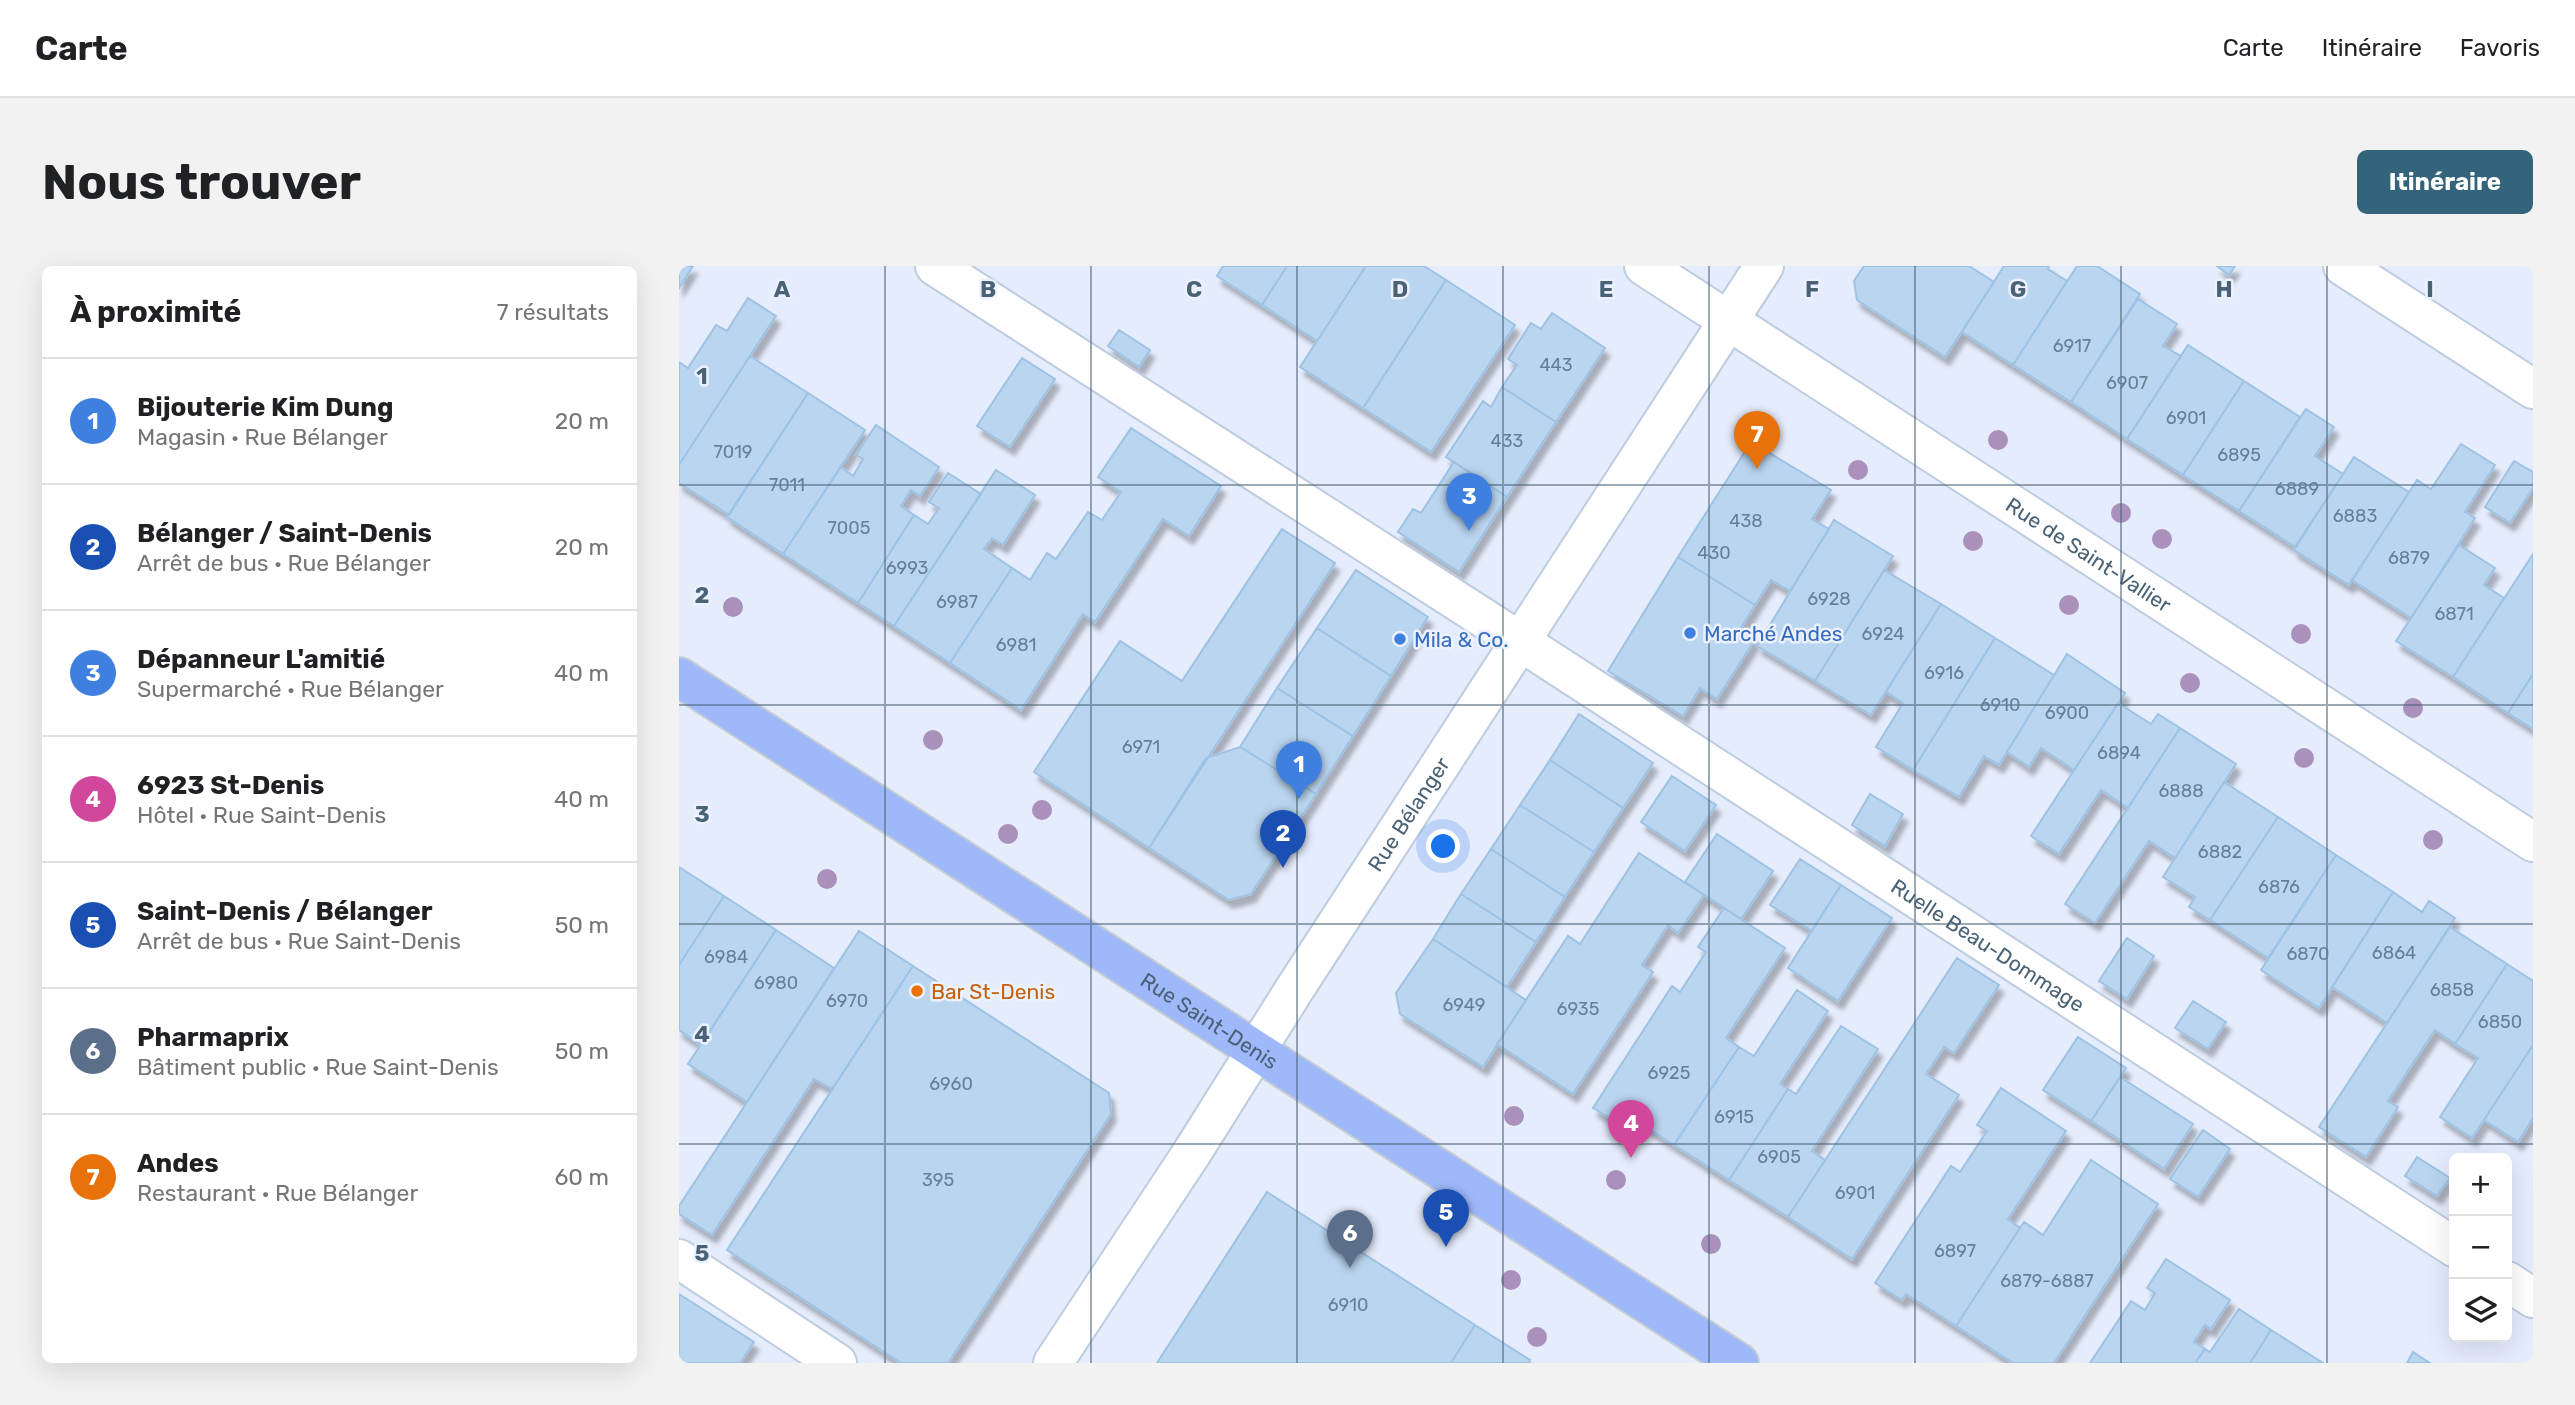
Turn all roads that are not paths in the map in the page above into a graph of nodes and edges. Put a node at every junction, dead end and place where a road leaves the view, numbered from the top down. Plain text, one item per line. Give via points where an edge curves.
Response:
1 (935, 266) edge
2 (1644, 266) edge
3 (1765, 266) edge
4 (2343, 266) edge
5 (1728, 320) junction
6 (2533, 389) edge
7 (1521, 642) junction
8 (679, 677) edge
9 (2533, 842) edge
10 (1255, 1051) junction
11 (2449, 1244) edge
12 (679, 1259) edge
13 (2512, 1284) edge
14 (2533, 1298) edge
15 (837, 1363) edge
16 (1053, 1363) edge
17 (1739, 1363) edge

1 - 7 street, Ruelle Beau-Dommage
2 - 5 street, Rue de Saint-Vallier
3 - 5 street, Rue Bélanger
4 - 6 street
5 - 7 street, Rue Bélanger
5 - 9 street, Rue de Saint-Vallier
7 - 10 street, Rue Bélanger
7 - 11 street, Ruelle Beau-Dommage
8 - 10 main road, Rue Saint-Denis
10 - 16 street, Rue Bélanger
10 - 17 main road, Rue Saint-Denis
12 - 15 street
13 - 14 street

